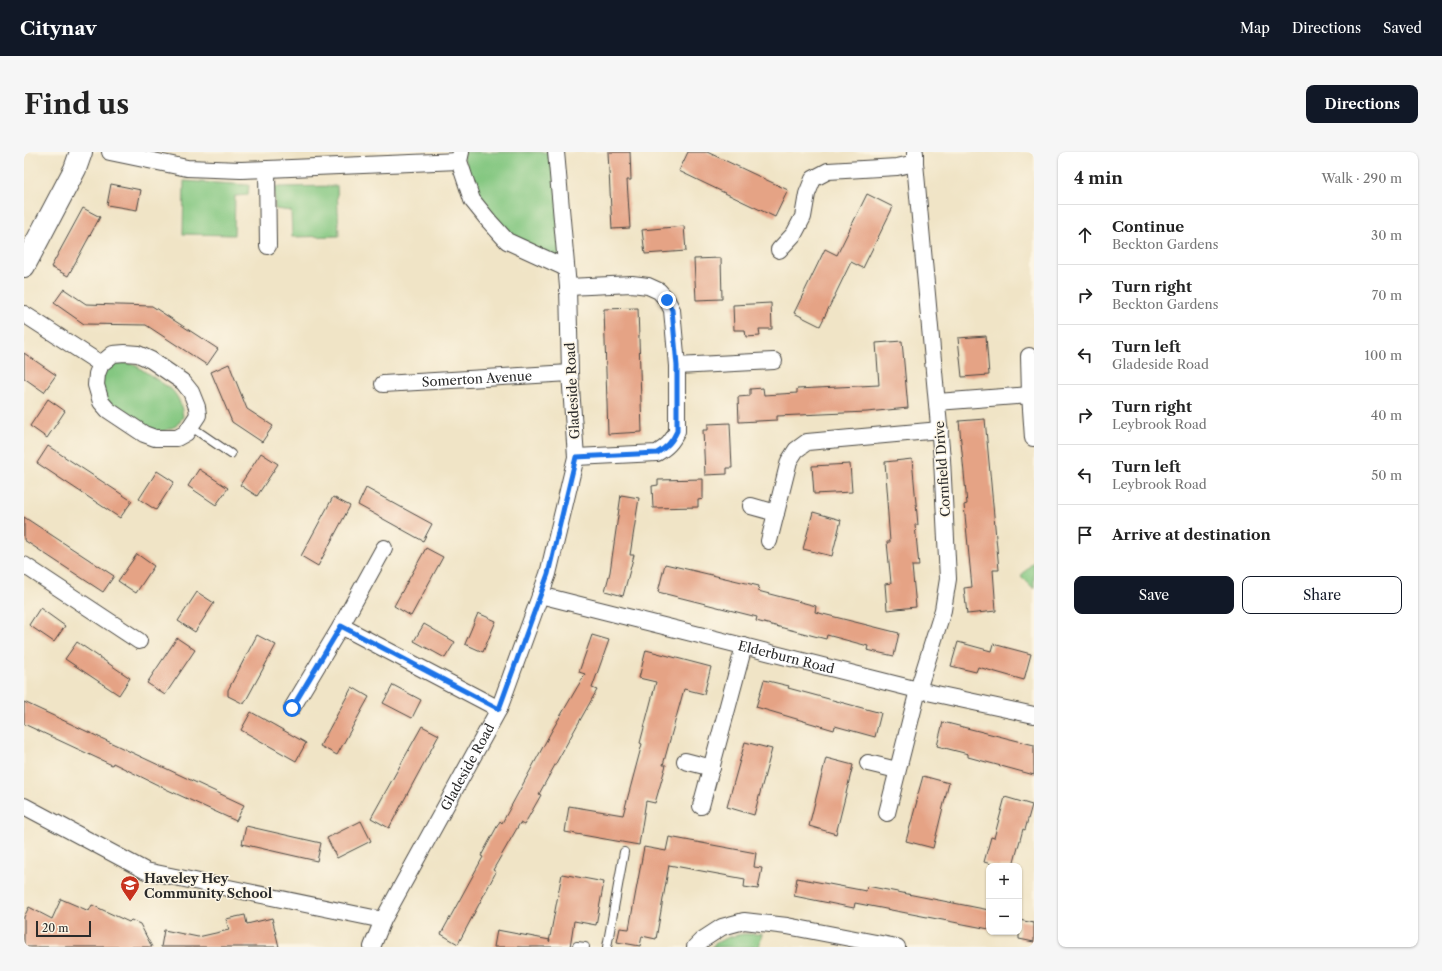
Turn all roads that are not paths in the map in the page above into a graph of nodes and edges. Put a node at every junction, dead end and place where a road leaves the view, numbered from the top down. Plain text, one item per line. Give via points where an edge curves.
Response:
1 (81, 152) edge
2 (110, 152) edge
3 (556, 152) edge
4 (460, 156) edge
5 (915, 157) edge
6 (267, 169) junction
7 (268, 246) dead end
8 (779, 250) dead end
9 (24, 266) edge
10 (566, 268) junction
11 (568, 287) junction
12 (24, 314) edge
13 (1029, 356) dead end
14 (774, 361) dead end
15 (101, 364) junction
16 (677, 366) junction
17 (570, 373) junction
18 (383, 384) dead end
19 (1030, 395) junction
20 (937, 402) junction
21 (190, 426) junction
22 (940, 430) junction
23 (1033, 438) edge
24 (231, 454) dead end
25 (576, 457) junction
26 (751, 506) dead end
27 (776, 513) junction
28 (769, 541) dead end
29 (384, 548) dead end
30 (24, 565) edge
31 (540, 595) junction
32 (341, 626) junction
33 (139, 642) dead end
34 (744, 646) junction
35 (918, 690) junction
36 (292, 708) dead end
37 (499, 709) junction
38 (1034, 715) edge
39 (685, 761) dead end
40 (868, 763) dead end
41 (712, 768) junction
42 (898, 770) junction
43 (24, 806) edge
44 (701, 806) dead end
45 (887, 813) dead end
46 (624, 852) dead end
47 (383, 920) junction
48 (372, 947) edge
49 (607, 947) edge
50 (695, 947) edge
51 (897, 947) edge

1 - 9 street via 75,169
2 - 6 street via 187,168
3 - 10 street, Gladeside Road
4 - 6 street
4 - 10 street via 472,200 507,241
5 - 8 street, Cornfield Drive via 897,166 828,171 813,179 803,217 794,234
5 - 20 street, Cornfield Drive
6 - 7 street
10 - 11 street, Gladeside Road
11 - 16 street via 632,284 648,286 659,291 672,310
11 - 17 street, Gladeside Road
12 - 15 street
13 - 19 street
14 - 16 street
15 - 21 street via 113,354 138,354 183,382 191,392 197,407 198,415
15 - 21 street via 96,385 101,402 108,410 144,434 155,438 177,438
16 - 25 street via 677,431 666,448 657,453
17 - 18 street, Somerton Avenue
17 - 25 street, Gladeside Road
19 - 20 street
19 - 23 street
20 - 22 street, Cornfield Drive
21 - 24 lane
22 - 27 street via 807,442 796,450 789,461
22 - 35 street, Cornfield Drive via 948,579 943,610
25 - 31 street, Gladeside Road via 548,574
26 - 27 street
27 - 28 street
29 - 32 street
30 - 33 street
31 - 34 street, Elderburn Road
31 - 37 street, Gladeside Road
32 - 36 street
32 - 37 street
34 - 35 street, Elderburn Road
34 - 41 street
35 - 38 street, Elderburn Road
35 - 42 street, Cornfield Drive
37 - 47 street, Gladeside Road
39 - 41 street
40 - 42 street
41 - 44 street
42 - 45 street, Cornfield Drive
43 - 47 street via 146,871
46 - 49 lane
47 - 48 street, Gladeside Road
50 - 51 street via 722,927 744,921 787,926

